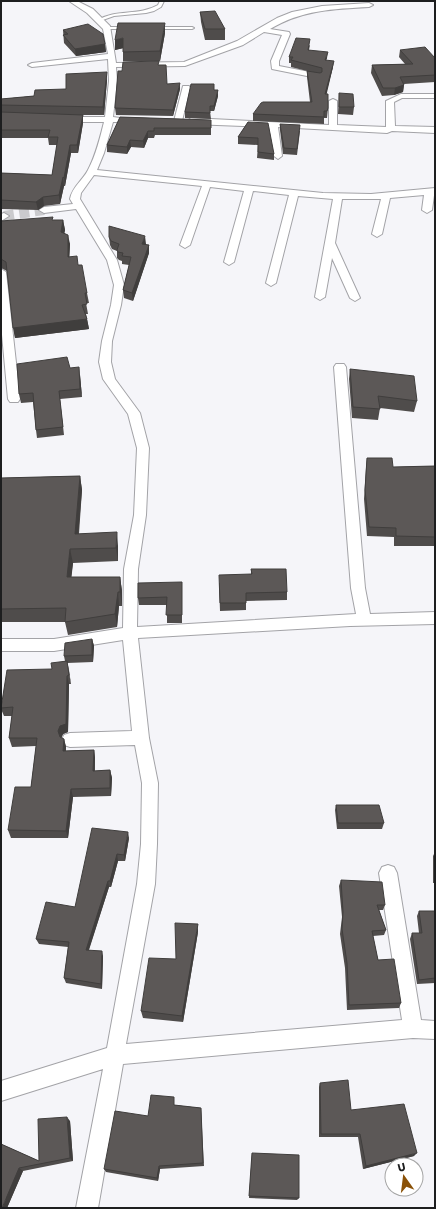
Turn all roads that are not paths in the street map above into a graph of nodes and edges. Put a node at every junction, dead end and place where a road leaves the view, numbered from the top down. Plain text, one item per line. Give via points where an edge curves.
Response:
1 (72, 1) edge
2 (162, 1) edge
3 (369, 5) dead end
4 (100, 20) junction
5 (107, 28) junction
6 (129, 28) edge
7 (152, 28) edge
8 (192, 28) dead end
9 (263, 30) junction
10 (112, 56) junction
11 (32, 65) dead end
12 (112, 65) junction
13 (317, 76) edge
14 (186, 88) dead end
15 (435, 96) edge
16 (333, 101) dead end
17 (55, 119) edge
18 (109, 120) junction
19 (124, 120) edge
20 (273, 125) junction
21 (333, 128) junction
22 (391, 128) junction
23 (435, 130) edge
24 (278, 156) dead end
25 (92, 172) junction
26 (207, 184) junction
27 (249, 188) junction
28 (432, 192) edge
29 (294, 193) junction
30 (386, 196) junction
31 (338, 197) junction
32 (78, 206) junction
33 (44, 210) tunnel mouth
34 (427, 210) dead end
35 (377, 234) dead end
36 (330, 243) junction
37 (185, 245) dead end
38 (229, 262) dead end
39 (1, 272) edge
40 (271, 283) dead end
41 (320, 297) dead end
42 (355, 298) dead end
43 (340, 367) dead end
44 (14, 399) dead end
45 (435, 618) edge
46 (364, 620) junction
47 (130, 633) junction
48 (1, 645) edge
49 (141, 738) junction
50 (70, 740) dead end
51 (388, 873) dead end
52 (413, 1029) junction
53 (435, 1030) edge
54 (115, 1055) junction
55 (1, 1091) edge
56 (88, 1208) edge

1 - 4 street
2 - 4 lane via 160,6 150,12 113,15
3 - 9 street via 307,10 280,20
4 - 5 street
5 - 6 lane
5 - 10 street
7 - 8 lane
9 - 12 street via 185,64
9 - 13 street via 286,34 275,67
10 - 11 street
10 - 12 street
12 - 18 street
14 - 20 street via 174,121
15 - 22 street via 401,96 390,101
16 - 21 street
17 - 18 street
18 - 19 street
18 - 25 street
20 - 21 street
20 - 24 street
21 - 22 street via 379,131
22 - 23 street
25 - 26 street
25 - 32 street via 76,193
26 - 27 street
26 - 37 street
27 - 29 street
27 - 38 street
28 - 30 street
28 - 34 street
29 - 31 street
29 - 40 street
30 - 31 street
30 - 35 street
31 - 36 street
32 - 33 street
32 - 47 street via 112,260 119,285 105,362 110,379 134,413 140,432 143,466 140,515 131,569
36 - 41 street
36 - 42 street
39 - 44 street
43 - 46 street via 358,588
45 - 46 street
46 - 47 street
47 - 48 street via 54,645
47 - 49 street
49 - 50 street
49 - 54 street via 150,783 149,844 130,979
51 - 52 street
52 - 53 street
52 - 54 street
54 - 55 street
54 - 56 street

